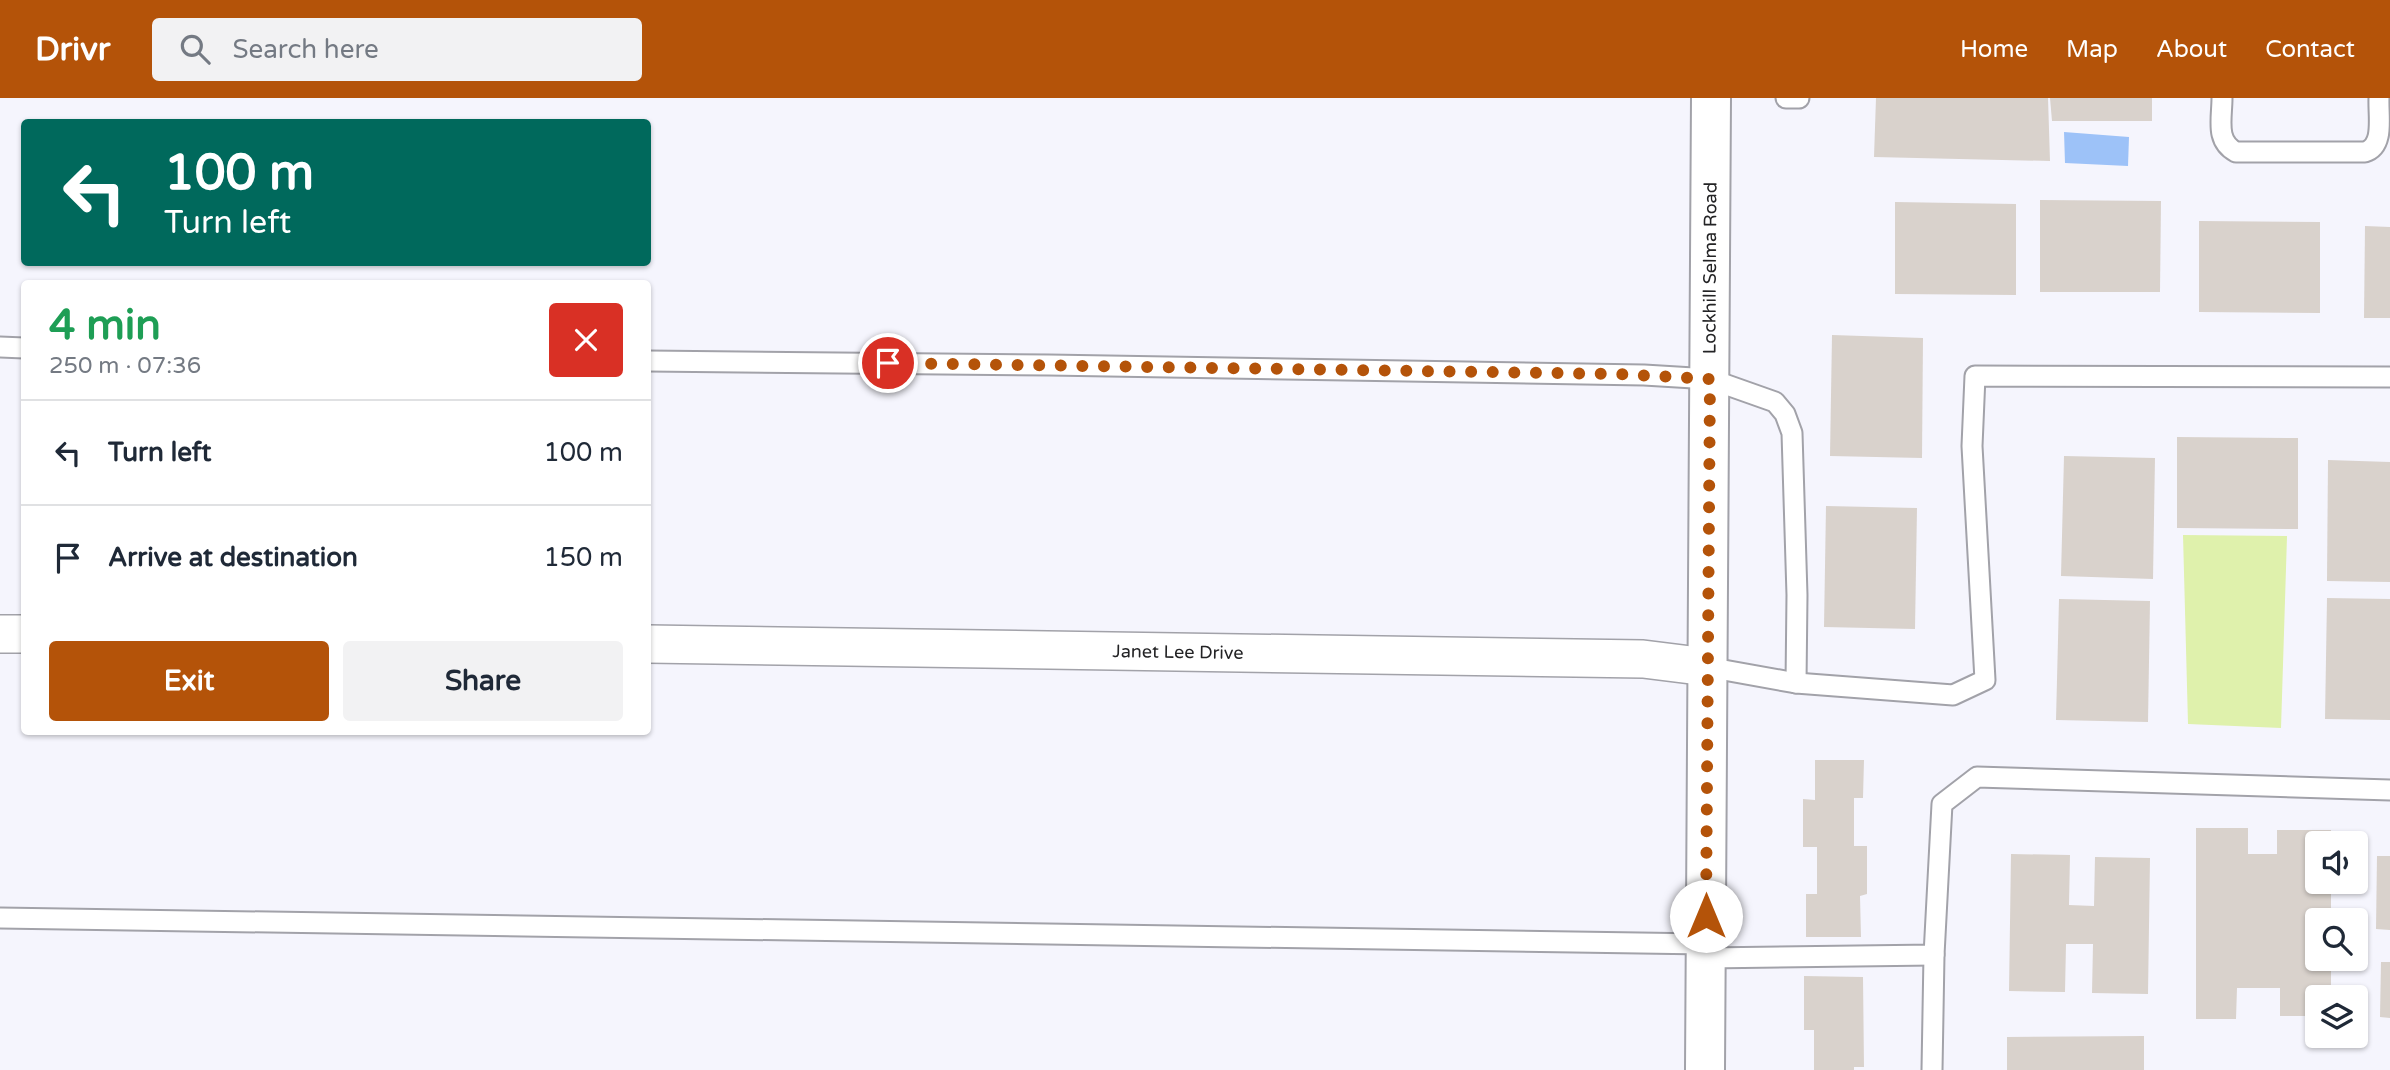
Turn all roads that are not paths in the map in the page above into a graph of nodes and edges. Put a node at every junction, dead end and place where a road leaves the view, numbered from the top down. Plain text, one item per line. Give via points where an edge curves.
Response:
1 (1711, 98) edge
2 (1786, 98) edge
3 (1799, 98) edge
4 (2222, 98) edge
5 (2379, 98) edge
6 (0, 347) edge
7 (21, 348) edge
8 (651, 361) edge
9 (2390, 377) edge
10 (1710, 379) junction
11 (0, 634) edge
12 (21, 634) edge
13 (651, 644) edge
14 (1707, 667) junction
15 (1796, 683) junction
16 (2390, 790) edge
17 (0, 918) edge
18 (1706, 951) junction
19 (1934, 955) junction
20 (1705, 1070) edge
21 (1932, 1070) edge

1 - 10 main road, Lockhill Selma Road
2 - 3 lane
4 - 5 lane via 2222,140 2235,152 2372,150 2378,142
6 - 7 lane
8 - 10 lane
9 - 15 lane via 1975,376 1972,446 1985,680 1953,695
10 - 14 main road, Lockhill Selma Road
10 - 15 lane via 1775,402 1792,433
11 - 12 street
13 - 14 street, Janet Lee Drive via 1643,659
14 - 15 lane
14 - 18 main road, Lockhill Selma Road
16 - 19 lane via 1978,777 1942,804
17 - 18 lane
18 - 19 lane
18 - 20 main road, Lockhill Selma Road
19 - 21 lane

